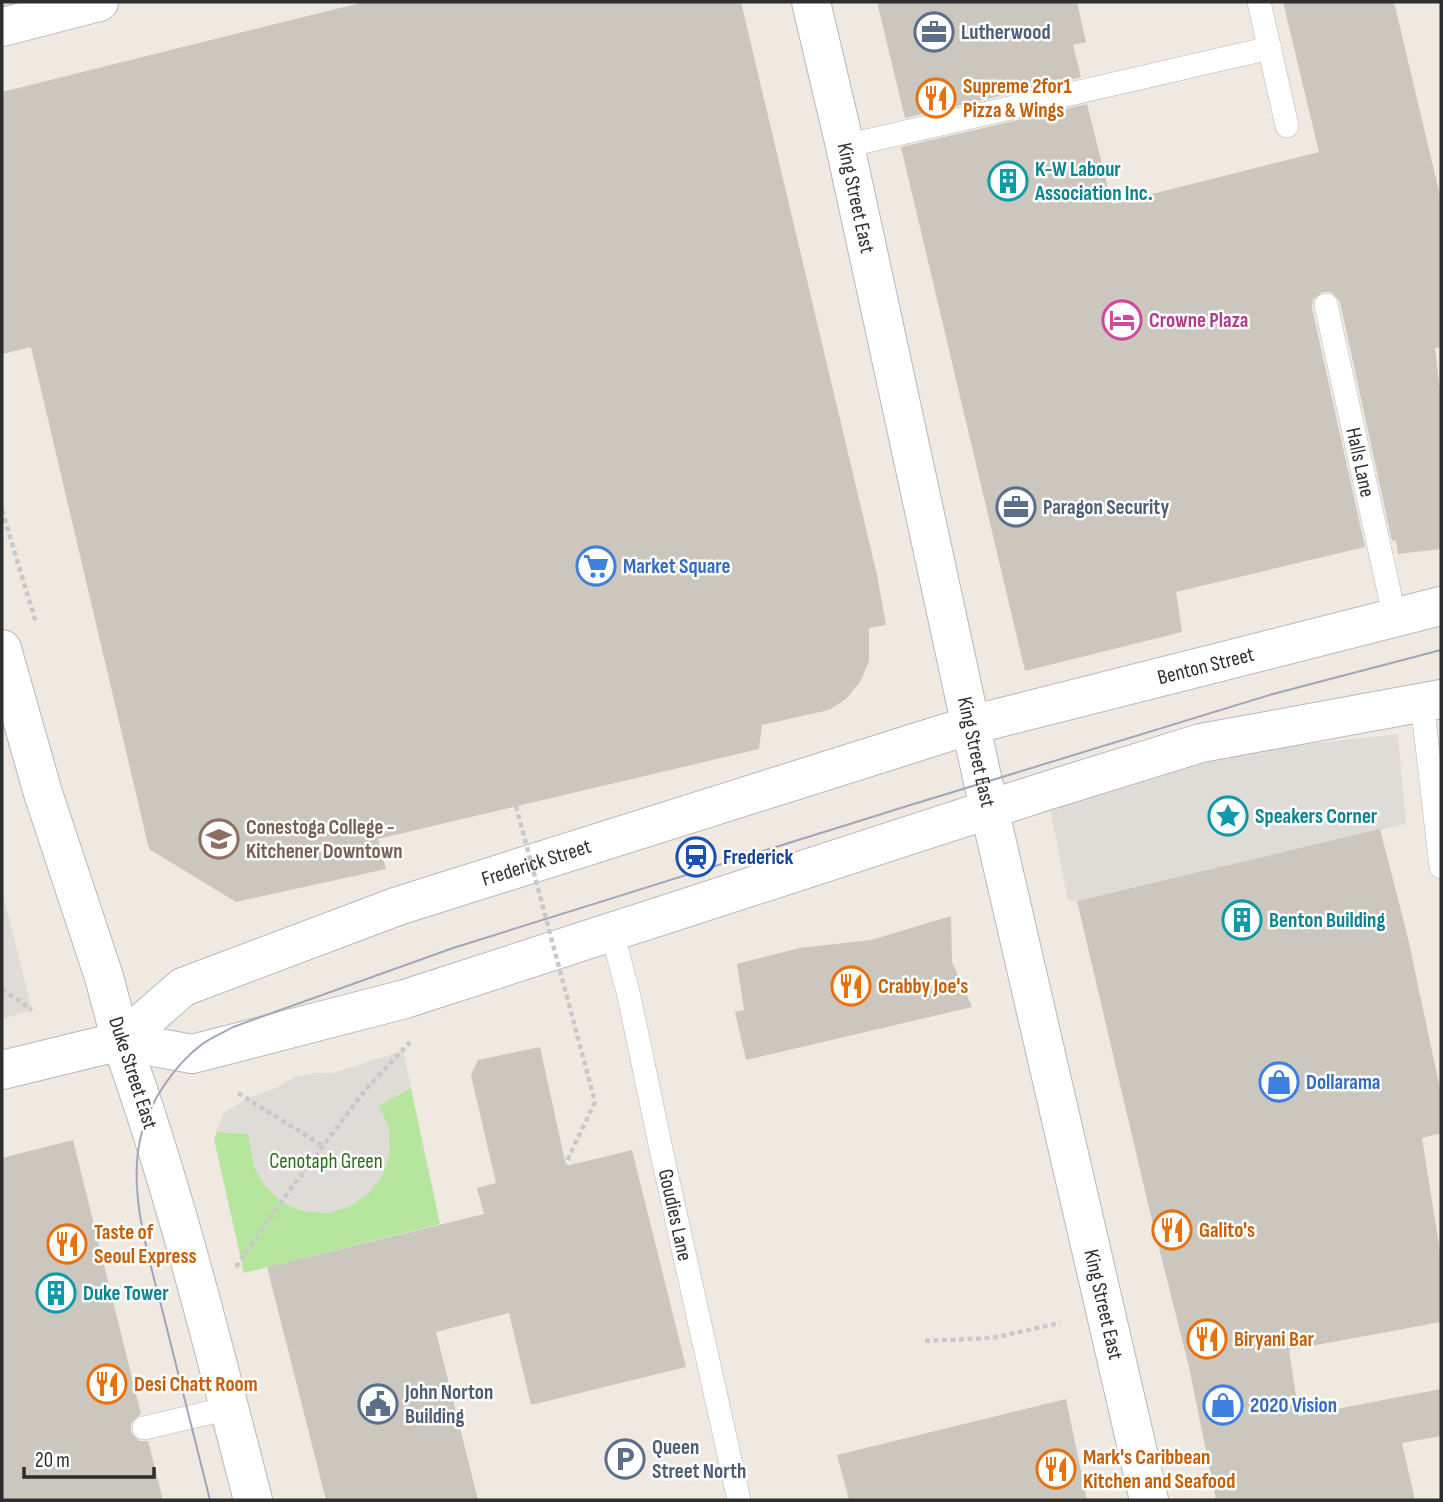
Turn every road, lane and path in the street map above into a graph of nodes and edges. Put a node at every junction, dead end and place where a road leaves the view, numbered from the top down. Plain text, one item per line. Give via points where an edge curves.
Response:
1 (99, 2) edge
2 (811, 2) edge
3 (1259, 2) edge
4 (46, 8) edge
5 (2, 27) edge
6 (1270, 48) junction
7 (1287, 126) dead end
8 (845, 146) junction
9 (1326, 304) dead end
10 (1441, 606) edge
11 (1395, 619) junction
12 (2, 649) edge
13 (1432, 701) edge
14 (971, 725) junction
15 (516, 806) dead end
16 (989, 810) junction
17 (1441, 867) edge
18 (612, 932) junction
19 (2, 989) edge
20 (32, 1010) dead end
21 (415, 1036) dead end
22 (121, 1041) junction
23 (2, 1070) edge
24 (238, 1093) dead end
25 (323, 1146) junction
26 (564, 1167) dead end
27 (236, 1268) dead end
28 (1060, 1323) dead end
29 (925, 1341) dead end
30 (229, 1408) junction
31 (144, 1428) dead end
32 (253, 1500) edge
33 (739, 1500) edge
34 (1149, 1500) edge

1 - 4 main road
2 - 8 main road, King Street East
3 - 6 lane
4 - 5 main road
6 - 7 lane
6 - 8 lane
8 - 14 main road, King Street East
9 - 11 lane, Halls Lane
10 - 11 main road, Benton Street
11 - 14 main road, Benton Street
12 - 22 main road, Duke Street East
13 - 16 main road via 1201,743
13 - 17 lane
14 - 16 main road, King Street East
14 - 22 main road, Frederick Street via 385,911 183,987
15 - 26 path, bridge via 595,1102
16 - 18 main road, Frederick Street
16 - 34 main road, King Street East
18 - 22 main road, Frederick Street via 405,999 192,1054
18 - 33 lane, Goudies Lane
19 - 20 path
21 - 25 path via 366,1089
22 - 23 main road, Frederick Street
22 - 30 main road, Duke Street East via 147,1114
24 - 25 path
25 - 27 path
28 - 29 path via 992,1338
30 - 31 lane
30 - 32 main road, Duke Street East

